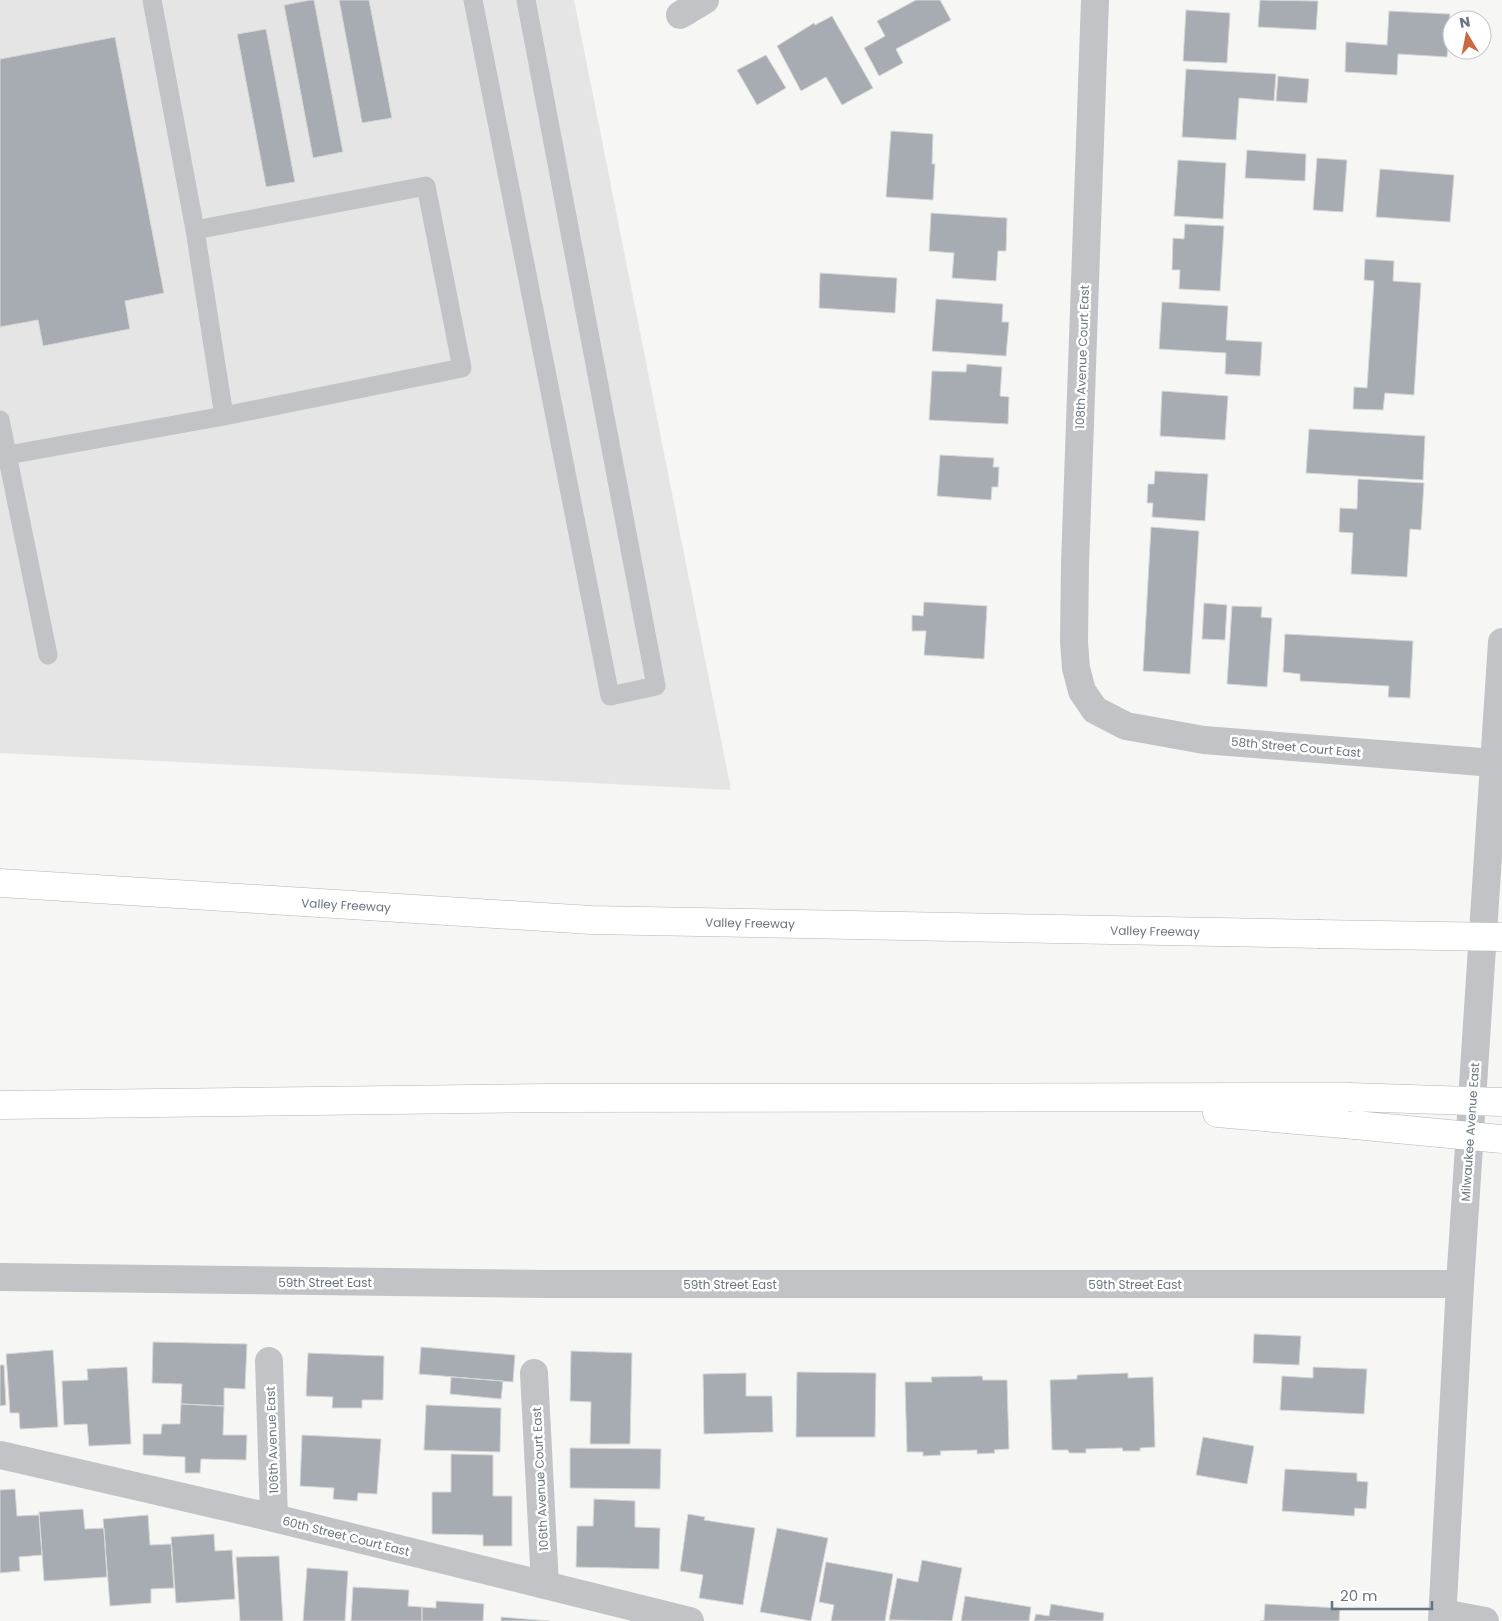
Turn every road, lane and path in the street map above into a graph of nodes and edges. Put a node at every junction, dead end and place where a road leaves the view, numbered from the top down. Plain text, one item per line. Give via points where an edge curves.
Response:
1 (152, 0) edge
2 (473, 0) edge
3 (526, 0) edge
4 (705, 0) edge
5 (1095, 0) edge
6 (680, 15) dead end
7 (195, 230) junction
8 (224, 416) junction
9 (0, 420) edge
10 (8, 455) junction
11 (1502, 642) edge
12 (48, 655) dead end
13 (1095, 710) joint
14 (1498, 762) edge
15 (0, 883) edge
16 (1502, 936) edge
17 (1036, 1098) junction
18 (1502, 1102) edge
19 (0, 1105) edge
20 (1502, 1139) edge
21 (0, 1277) edge
22 (1460, 1284) junction
23 (269, 1361) dead end
24 (534, 1373) dead end
25 (0, 1455) edge
26 (274, 1518) junction
27 (545, 1585) junction
28 (1442, 1617) edge
29 (681, 1620) edge
30 (1485, 1621) edge

1 - 7 lane
2 - 3 lane via 610,696 656,686
4 - 6 street
5 - 13 street, 108th Avenue Court East via 1074,642 1082,691
7 - 8 lane
7 - 8 lane via 426,186 462,368
8 - 10 lane
9 - 10 lane
10 - 12 lane
11 - 14 street, Milwaukee Avenue East
13 - 14 street, 58th Street Court East via 1126,726 1204,740
14 - 22 street, Milwaukee Avenue East
15 - 16 highway, Valley Freeway, bridge via 591,920
17 - 18 highway, bridge via 1349,1097
17 - 19 highway via 530,1098
17 - 20 highway, bridge
21 - 22 street, 59th Street East via 546,1284
22 - 28 street, Milwaukee Avenue East
23 - 26 street, 106th Avenue East
24 - 27 street, 106th Avenue Court East
25 - 26 street, 60th Street Court East
26 - 27 street, 60th Street Court East
27 - 29 street, 60th Street Court East
28 - 30 street

